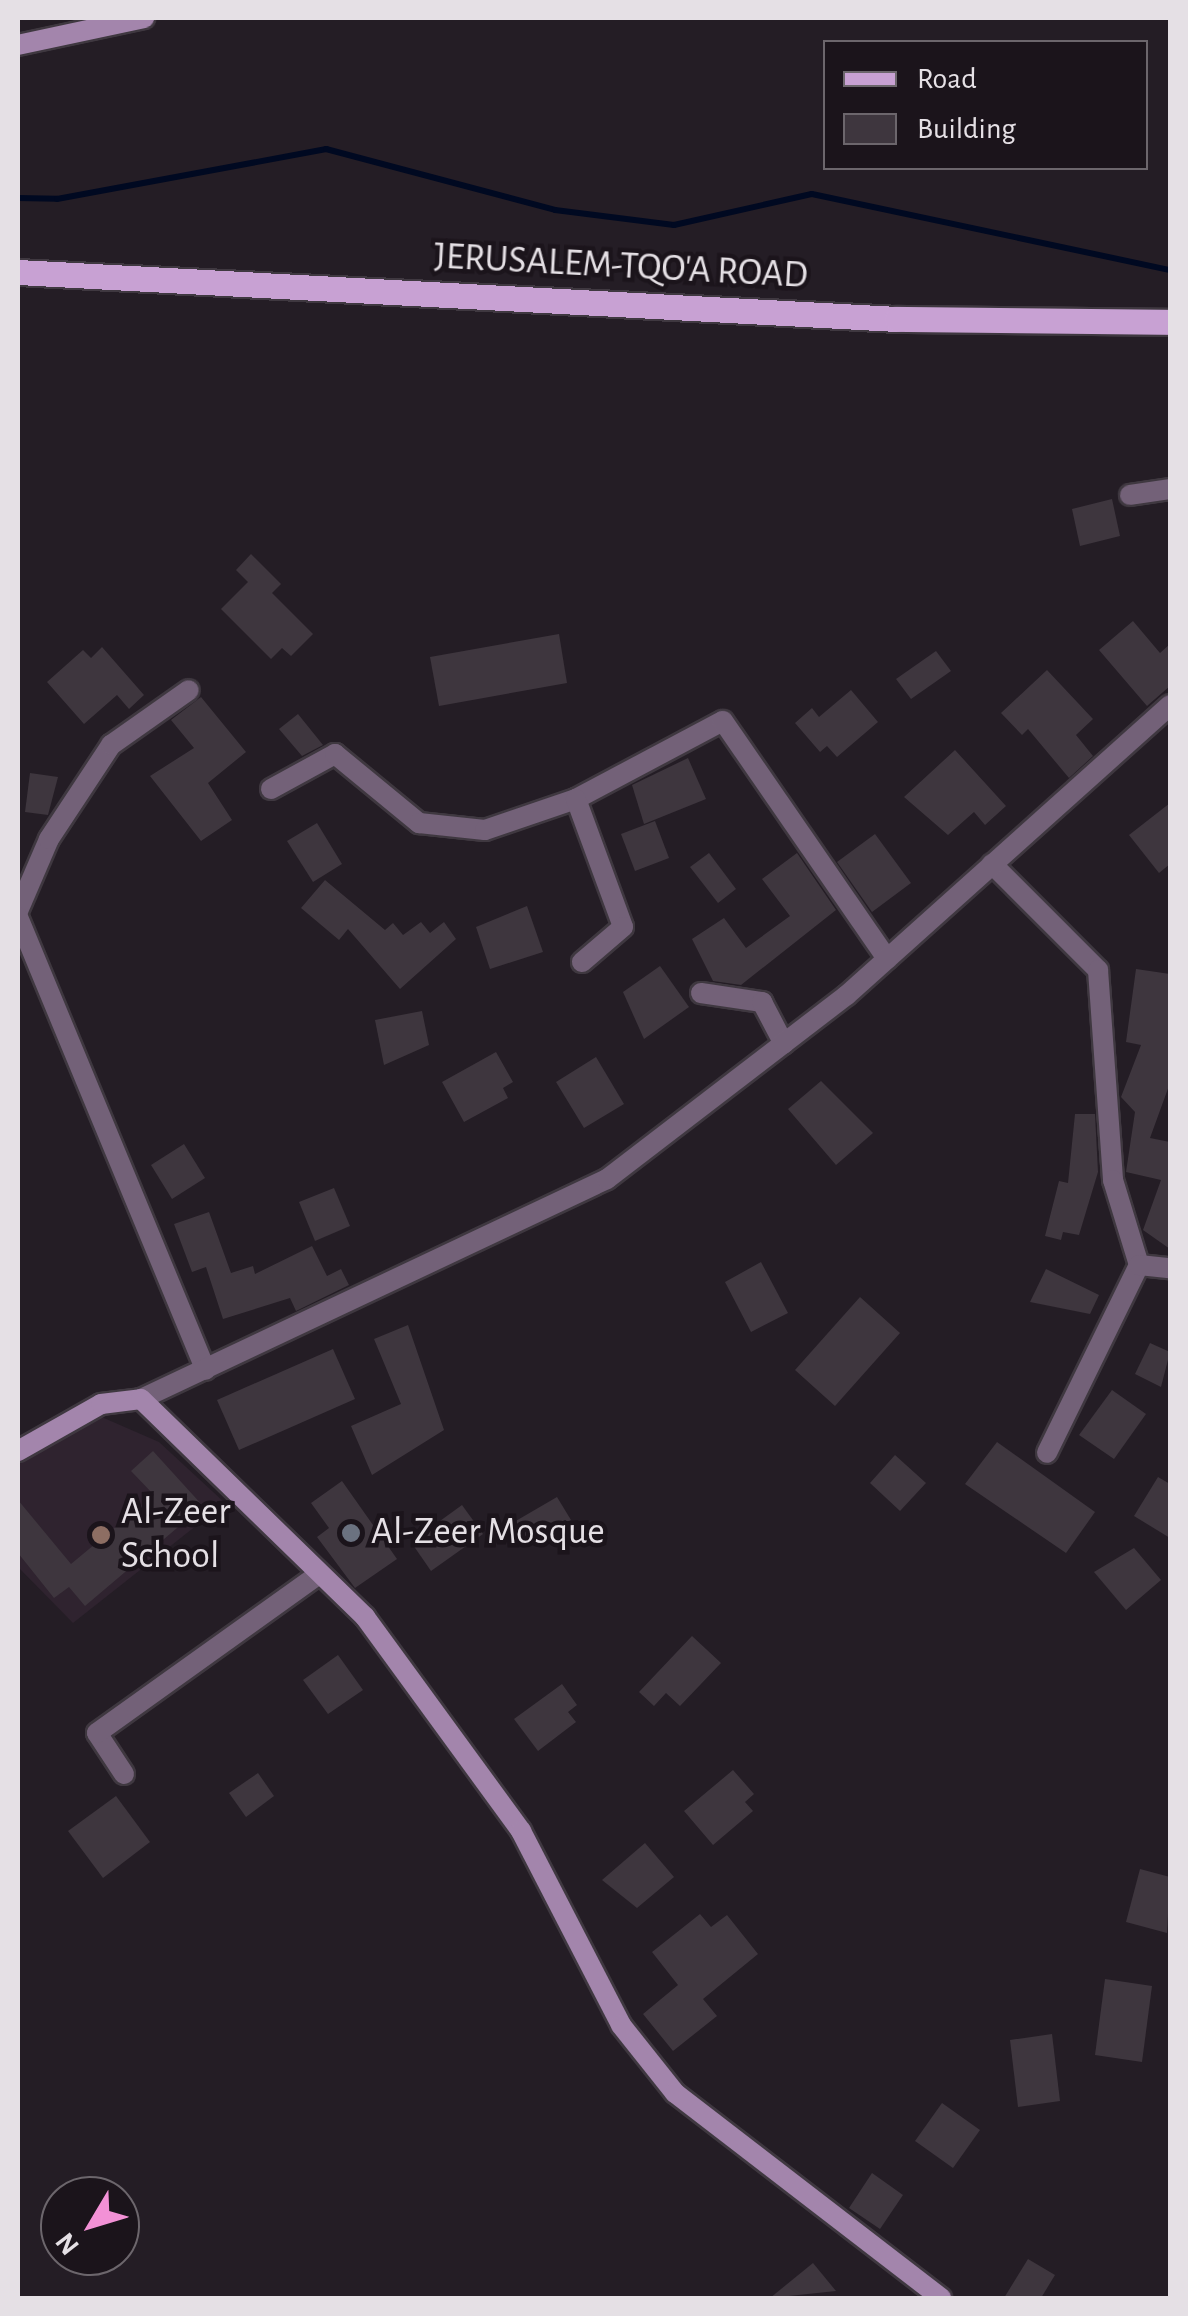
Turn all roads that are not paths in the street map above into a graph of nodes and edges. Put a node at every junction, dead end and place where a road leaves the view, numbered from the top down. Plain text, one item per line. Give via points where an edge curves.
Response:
1 (144, 18) edge
2 (18, 45) edge
3 (18, 274) edge
4 (1170, 322) edge
5 (1170, 489) edge
6 (1130, 495) dead end
7 (189, 690) dead end
8 (1170, 705) edge
9 (271, 789) dead end
10 (576, 798) junction
11 (992, 864) junction
12 (18, 914) edge
13 (887, 959) junction
14 (582, 962) dead end
15 (701, 993) dead end
16 (784, 1044) junction
17 (1139, 1265) junction
18 (1170, 1268) edge
19 (206, 1370) junction
20 (141, 1399) junction
21 (18, 1451) edge
22 (1047, 1453) dead end
23 (319, 1574) junction
24 (124, 1774) dead end
25 (941, 2298) edge

1 - 2 street
3 - 4 main road, JERUSALEM-TQO'A ROAD via 897,319
5 - 6 street
7 - 12 street via 110,745 48,839
8 - 11 street
9 - 10 street via 335,754 419,823 485,830
10 - 13 street via 723,721
10 - 14 street via 623,927
11 - 13 street
11 - 17 street via 1098,970 1113,1180
12 - 19 street
13 - 16 street
15 - 16 street via 762,1002
16 - 19 street via 606,1178
17 - 18 street
17 - 22 street
19 - 20 street
20 - 21 street via 101,1404
20 - 23 street
23 - 24 street via 97,1733
23 - 25 street via 365,1617 522,1831 620,2025 675,2093

